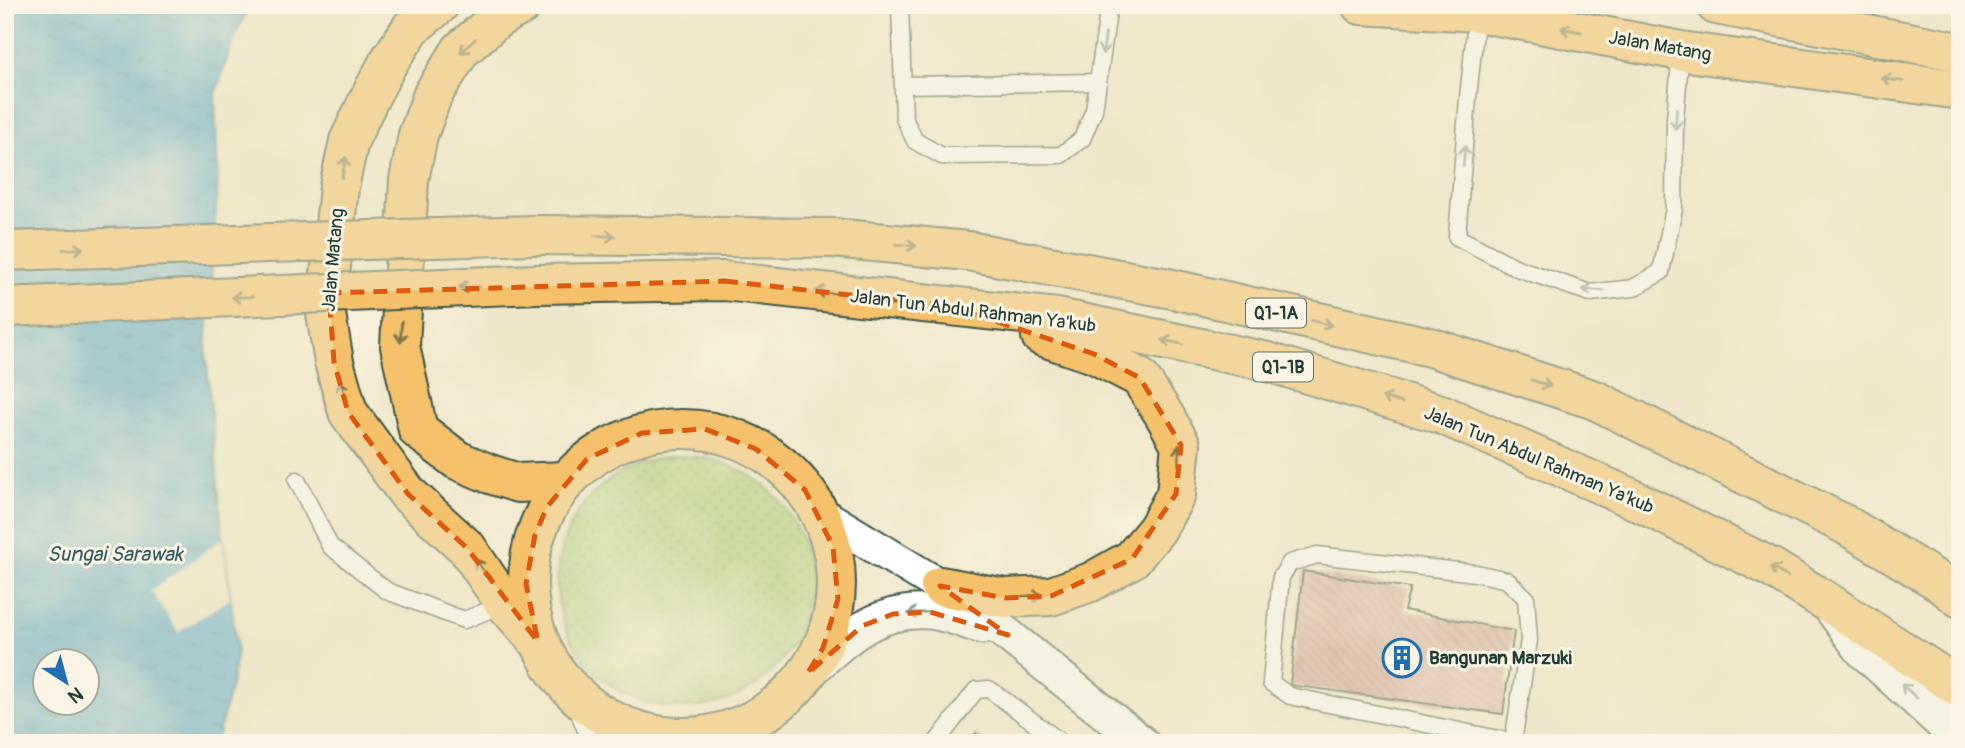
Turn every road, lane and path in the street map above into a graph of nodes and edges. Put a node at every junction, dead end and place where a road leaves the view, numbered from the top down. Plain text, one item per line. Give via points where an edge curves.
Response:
1 (439, 5) edge
2 (522, 5) edge
3 (900, 5) edge
4 (1109, 5) edge
5 (1361, 5) edge
6 (1716, 5) edge
7 (1478, 12) junction
8 (1681, 51) junction
9 (1960, 52) edge
10 (1098, 82) junction
11 (903, 85) junction
12 (1960, 90) edge
13 (5, 251) edge
14 (950, 306) junction
15 (5, 307) edge
16 (297, 480) dead end
17 (565, 481) junction
18 (821, 514) junction
19 (1952, 585) edge
20 (940, 586) junction
21 (1829, 603) junction
22 (505, 604) junction
23 (1008, 635) junction
24 (538, 642) junction
25 (807, 674) junction
26 (1960, 688) edge
27 (570, 690) junction
28 (742, 730) edge
29 (1960, 737) edge
30 (1512, 742) edge
31 (591, 743) edge
32 (936, 743) edge
33 (1062, 743) edge
34 (1142, 743) edge

22 -> 1 main road, Jalan Matang via 467,548 408,494 348,412 327,314 349,141 388,63 412,27
2 -> 17 main road via 498,18 461,50 433,94 418,135 409,180 400,346 418,430 457,460 490,474 518,483
3 - 11 lane
4 -> 10 lane
5 - 7 main road, Jalan Matang
6 - 9 main road
8 -> 7 main road, Jalan Matang
8 -> 7 lane via 1674,209 1661,272 1633,288 1590,293 1517,268 1457,237
12 -> 8 main road, Jalan Matang
10 - 11 lane
10 - 11 lane via 1094,110 1082,139 1061,155 942,156 915,141 904,118
13 -> 19 main road, Q1-1A, bridge via 537,235 833,238 968,251 1168,288 1430,347 1595,400 1846,525
14 -> 15 main road, Jalan Tun Abdul Rahman Ya'kub / Q1-1B, bridge via 724,281 537,284
20 -> 14 main road via 1005,597 1051,596 1091,582 1132,559 1177,494 1181,445 1140,378 1094,354
21 -> 14 main road, Jalan Tun Abdul Rahman Ya'kub / Q1-1B via 1770,567 1631,498 1441,414 1264,361 1058,318
16 - 22 lane via 330,546 387,591 464,620
17 - 18 main road via 587,459 614,442 675,427 705,429 756,449 805,490
17 - 24 main road via 547,507 529,558 526,584
18 - 20 street
18 - 25 main road via 833,547 838,599 824,648
20 - 23 street
21 - 26 main road, Jalan Tun Abdul Rahman Ya'kub / Q1-1B
29 -> 21 street via 1863,648
22 - 24 main road, Jalan Matang
23 -> 25 street via 930,612 893,614 862,626
23 - 34 street
24 - 27 main road
25 - 28 main road
27 - 28 main road via 593,711 644,733 701,737 727,729
27 - 31 lane
30 - 30 lane via 1529,640 1526,598 1507,580 1317,555 1290,563 1281,578 1271,683 1282,692
32 - 33 lane via 976,690 989,689

